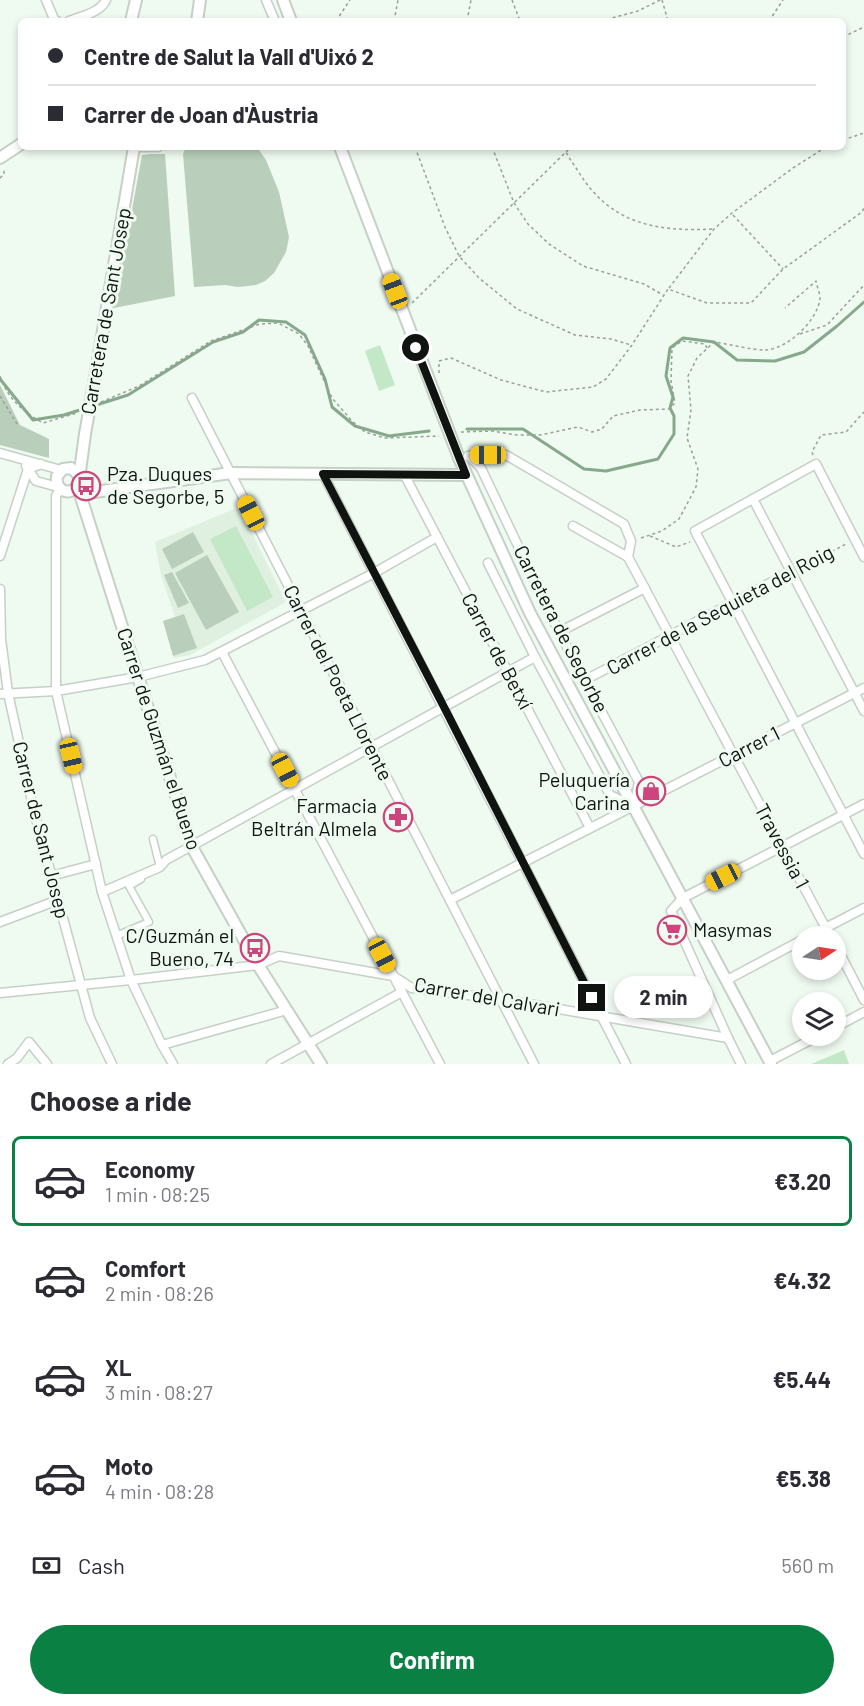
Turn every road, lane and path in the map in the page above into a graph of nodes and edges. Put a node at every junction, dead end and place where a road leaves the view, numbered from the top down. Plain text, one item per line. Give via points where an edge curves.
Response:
1 (46, 0) edge
2 (136, 0) edge
3 (200, 0) edge
4 (266, 0) edge
5 (283, 0) edge
6 (350, 0) edge
7 (398, 0) edge
8 (471, 0) edge
9 (512, 0) edge
10 (661, 0) edge
11 (783, 0) edge
12 (105, 3) edge
13 (54, 18) edge
14 (77, 18) edge
15 (132, 18) edge
16 (198, 18) edge
17 (274, 18) edge
18 (290, 18) edge
19 (338, 18) edge
20 (395, 18) edge
21 (467, 18) edge
22 (519, 18) edge
23 (612, 18) edge
24 (667, 18) edge
25 (771, 18) edge
26 (864, 27) edge
27 (846, 36) edge
28 (864, 133) edge
29 (846, 139) edge
30 (18, 146) edge
31 (133, 150) edge
32 (341, 150) edge
33 (416, 150) edge
34 (493, 150) edge
35 (568, 150) edge
36 (821, 150) edge
37 (566, 152) junction
38 (0, 158) edge
39 (514, 203) junction
40 (864, 208) edge
41 (732, 213) junction
42 (714, 229) junction
43 (459, 256) junction
44 (783, 269) junction
45 (864, 285) edge
46 (668, 289) junction
47 (664, 295) junction
48 (785, 308) dead end
49 (402, 312) junction
50 (799, 334) junction
51 (632, 345) junction
52 (708, 348) junction
53 (439, 374) dead end
54 (0, 376) edge
55 (0, 396) edge
56 (192, 398) dead end
57 (99, 403) dead end
58 (864, 412) edge
59 (78, 413) dead end
60 (17, 424) dead end
61 (456, 433) dead end
62 (446, 435) dead end
63 (0, 453) edge
64 (464, 457) junction
65 (21, 459) junction
66 (41, 464) junction
67 (816, 464) junction
68 (28, 469) junction
69 (61, 470) junction
70 (231, 473) junction
71 (323, 474) junction
72 (404, 474) junction
73 (79, 475) junction
74 (466, 475) junction
75 (59, 488) junction
76 (78, 492) junction
77 (753, 499) junction
78 (573, 526) dead end
79 (696, 534) junction
80 (649, 535) junction
81 (437, 537) junction
82 (855, 539) junction
83 (632, 541) junction
84 (0, 556) edge
85 (628, 557) junction
86 (864, 557) edge
87 (488, 563) dead end
88 (791, 572) junction
89 (374, 573) junction
90 (645, 588) junction
91 (0, 589) edge
92 (732, 603) junction
93 (301, 611) junction
94 (559, 632) junction
95 (670, 636) junction
96 (0, 639) edge
97 (222, 652) junction
98 (535, 657) junction
99 (508, 672) junction
100 (138, 677) junction
101 (585, 680) junction
102 (864, 688) edge
103 (56, 691) junction
104 (855, 693) junction
105 (4, 694) edge
106 (444, 707) junction
107 (864, 711) edge
108 (795, 724) junction
109 (371, 748) junction
110 (734, 755) junction
111 (295, 790) junction
112 (864, 804) edge
113 (634, 806) junction
114 (843, 815) junction
115 (590, 828) junction
116 (153, 839) dead end
117 (782, 846) junction
118 (192, 847) junction
119 (864, 854) edge
120 (523, 863) junction
121 (96, 864) junction
122 (160, 867) junction
123 (51, 876) junction
124 (102, 892) junction
125 (683, 898) junction
126 (58, 900) junction
127 (450, 900) junction
128 (864, 908) edge
129 (0, 922) edge
130 (825, 926) edge
131 (837, 926) edge
132 (116, 936) junction
133 (792, 945) edge
134 (258, 965) junction
135 (846, 965) edge
136 (393, 975) junction
137 (131, 980) junction
138 (727, 980) junction
139 (80, 985) junction
140 (402, 992) junction
141 (0, 993) edge
142 (500, 999) junction
143 (864, 1000) edge
144 (287, 1010) junction
145 (864, 1012) edge
146 (602, 1017) junction
147 (846, 1022) edge
148 (728, 1038) junction
149 (308, 1044) junction
150 (162, 1045) junction
151 (801, 1046) edge
152 (274, 1063) edge
153 (771, 1063) edge
154 (8, 1064) edge
155 (47, 1064) edge
156 (112, 1064) edge
157 (173, 1064) edge
158 (321, 1064) edge
159 (440, 1064) edge
160 (534, 1064) edge
161 (627, 1064) edge
162 (741, 1064) edge

1 - 13 street
2 - 15 street
3 - 16 street
4 - 17 street
5 - 18 street
6 - 19 path
7 - 20 path
8 - 21 path
9 - 22 path
10 - 23 path
10 - 24 path
11 - 25 path
12 - 14 street
26 - 27 path
28 - 29 path
30 - 38 street
31 - 73 street, Carretera de Sant Josep, bridge
32 - 49 street
33 - 43 path
34 - 39 path
35 - 37 path
36 - 41 path
37 - 39 path
37 - 42 path via 587,186 618,214 653,227
39 - 43 path
39 - 47 path via 549,244 583,266 644,284
40 - 44 path
41 - 42 path
41 - 44 path
42 - 46 path
43 - 49 path
43 - 51 path via 479,279 516,309 575,335
44 - 46 path via 751,303 707,303
45 - 50 path via 827,325
46 - 47 path
47 - 51 path
48 - 50 path via 816,281 820,296 817,312
49 - 64 street
50 - 52 path via 782,346 765,350 714,342
51 - 53 path via 606,379 593,387 546,392 501,380 451,358 439,361
52 - 61 path via 705,344 682,341 672,348 675,403 669,409 612,416 602,429 592,432 578,427 540,435
52 - 80 path via 697,358 688,376 691,410 687,438 698,469 696,487 679,519
54 - 59 path via 18,406 42,423
55 - 60 path
56 - 70 street, Carrer del Poeta Llorente
57 - 62 path via 139,386 211,341 260,324 278,323 299,334 332,398 365,432 385,438
58 - 67 path via 846,432 821,435 812,452
63 - 65 street
64 - 74 street, Carretera de Segorbe
64 - 83 street via 506,455 624,524
64 - 94 street, Carretera de Segorbe via 481,468
65 - 66 street
65 - 68 street
66 - 68 street
66 - 69 street
67 - 77 street
67 - 82 street
68 - 75 street via 36,481
68 - 84 street
69 - 73 street via 71,468
69 - 75 street via 56,484
70 - 71 street
70 - 76 street
70 - 93 street, Carrer del Poeta Llorente
71 - 72 street
71 - 89 street
72 - 74 street
72 - 81 street, Carrer de Betxí
73 - 76 street
74 - 113 street, Carretera de Segorbe via 530,613
75 - 76 street
75 - 103 street
76 - 100 street, Carrer de Guzmán el Bueno
77 - 79 street
77 - 88 street
78 - 85 street
79 - 80 path via 688,543 676,547
79 - 92 street
80 - 83 path
81 - 89 street
81 - 99 street, Carrer de Betxí
82 - 86 street
82 - 88 path, Carrer de la Sequieta del Roig
83 - 85 street
85 - 90 street, Travessia 1
87 - 98 street, Carretera de Segorbe
88 - 92 street, Carrer de la Sequieta del Roig
88 - 104 street
89 - 93 street
89 - 106 street
90 - 94 street
90 - 95 street, Travessia 1
91 - 96 street, Carrer de Sant Josep
92 - 95 street, Carrer de la Sequieta del Roig
92 - 108 street
93 - 97 street
93 - 109 street, Carrer del Poeta Llorente
94 - 101 street, Carretera de Segorbe
95 - 101 street, Carrer de la Sequieta del Roig
95 - 110 street, Travessia 1
96 - 105 street, Carrer de Sant Josep
97 - 100 street
97 - 111 street
98 - 99 street
98 - 113 street, Carretera de Segorbe via 610,795
99 - 106 street
99 - 115 street, Carrer de Betxí
100 - 103 street
100 - 118 street, Carrer de Guzmán el Bueno
101 - 113 street, Carretera de Segorbe via 639,782
102 - 104 street, Carrer 1
103 - 105 street
103 - 121 street
104 - 107 street
104 - 108 street, Carrer 1
105 - 123 street, Carrer de Sant Josep
106 - 109 street
106 - 120 street
108 - 110 street, Carrer 1
108 - 114 street
109 - 111 street
109 - 127 street, Carrer del Poeta Llorente
110 - 113 street, Carrer 1
110 - 117 street, Travessia 1
111 - 118 street
111 - 136 street
112 - 114 street
113 - 115 street, Carrer 1
113 - 125 street, Carretera de Segorbe
114 - 117 street
114 - 119 street
115 - 120 street, Carrer 1
116 - 122 street
117 - 125 street
117 - 130 street, Travessia 1
118 - 122 street
118 - 134 street, Carrer de Guzmán el Bueno
120 - 127 street, Carrer 1
120 - 146 street
121 - 123 street
121 - 124 street
122 - 124 street
122 - 132 street via 129,886 148,922
123 - 126 street, Carrer de Sant Josep
124 - 132 street
125 - 138 street, Carretera de Segorbe
125 - 148 street via 671,911
126 - 129 street
126 - 139 street, Carrer de Sant Josep
127 - 142 street, Carrer del Poeta Llorente
128 - 131 street
132 - 137 street
133 - 138 street
134 - 136 street, Carrer del Calvari via 279,956
134 - 137 street, Carrer del Calvari
134 - 144 street, Carrer de Guzmán el Bueno
135 - 143 street
136 - 140 street
136 - 142 street, Carrer del Calvari via 412,988
137 - 139 street, Carrer del Calvari
137 - 150 street
138 - 153 street, Carretera de Segorbe
139 - 141 street, Carrer del Calvari
139 - 156 street, Carrer de Sant Josep via 90,1018
140 - 149 street
140 - 159 street
142 - 146 street, Carrer del Calvari
142 - 160 street, Carrer del Poeta Llorente
144 - 149 street, Carrer de Guzmán el Bueno
144 - 150 street
145 - 147 street
146 - 148 street, Carrer del Calvari
146 - 161 street
148 - 162 street
149 - 152 street
149 - 158 street, Carrer de Guzmán el Bueno
150 - 157 street
151 - 153 street
154 - 155 street via 29,1042

